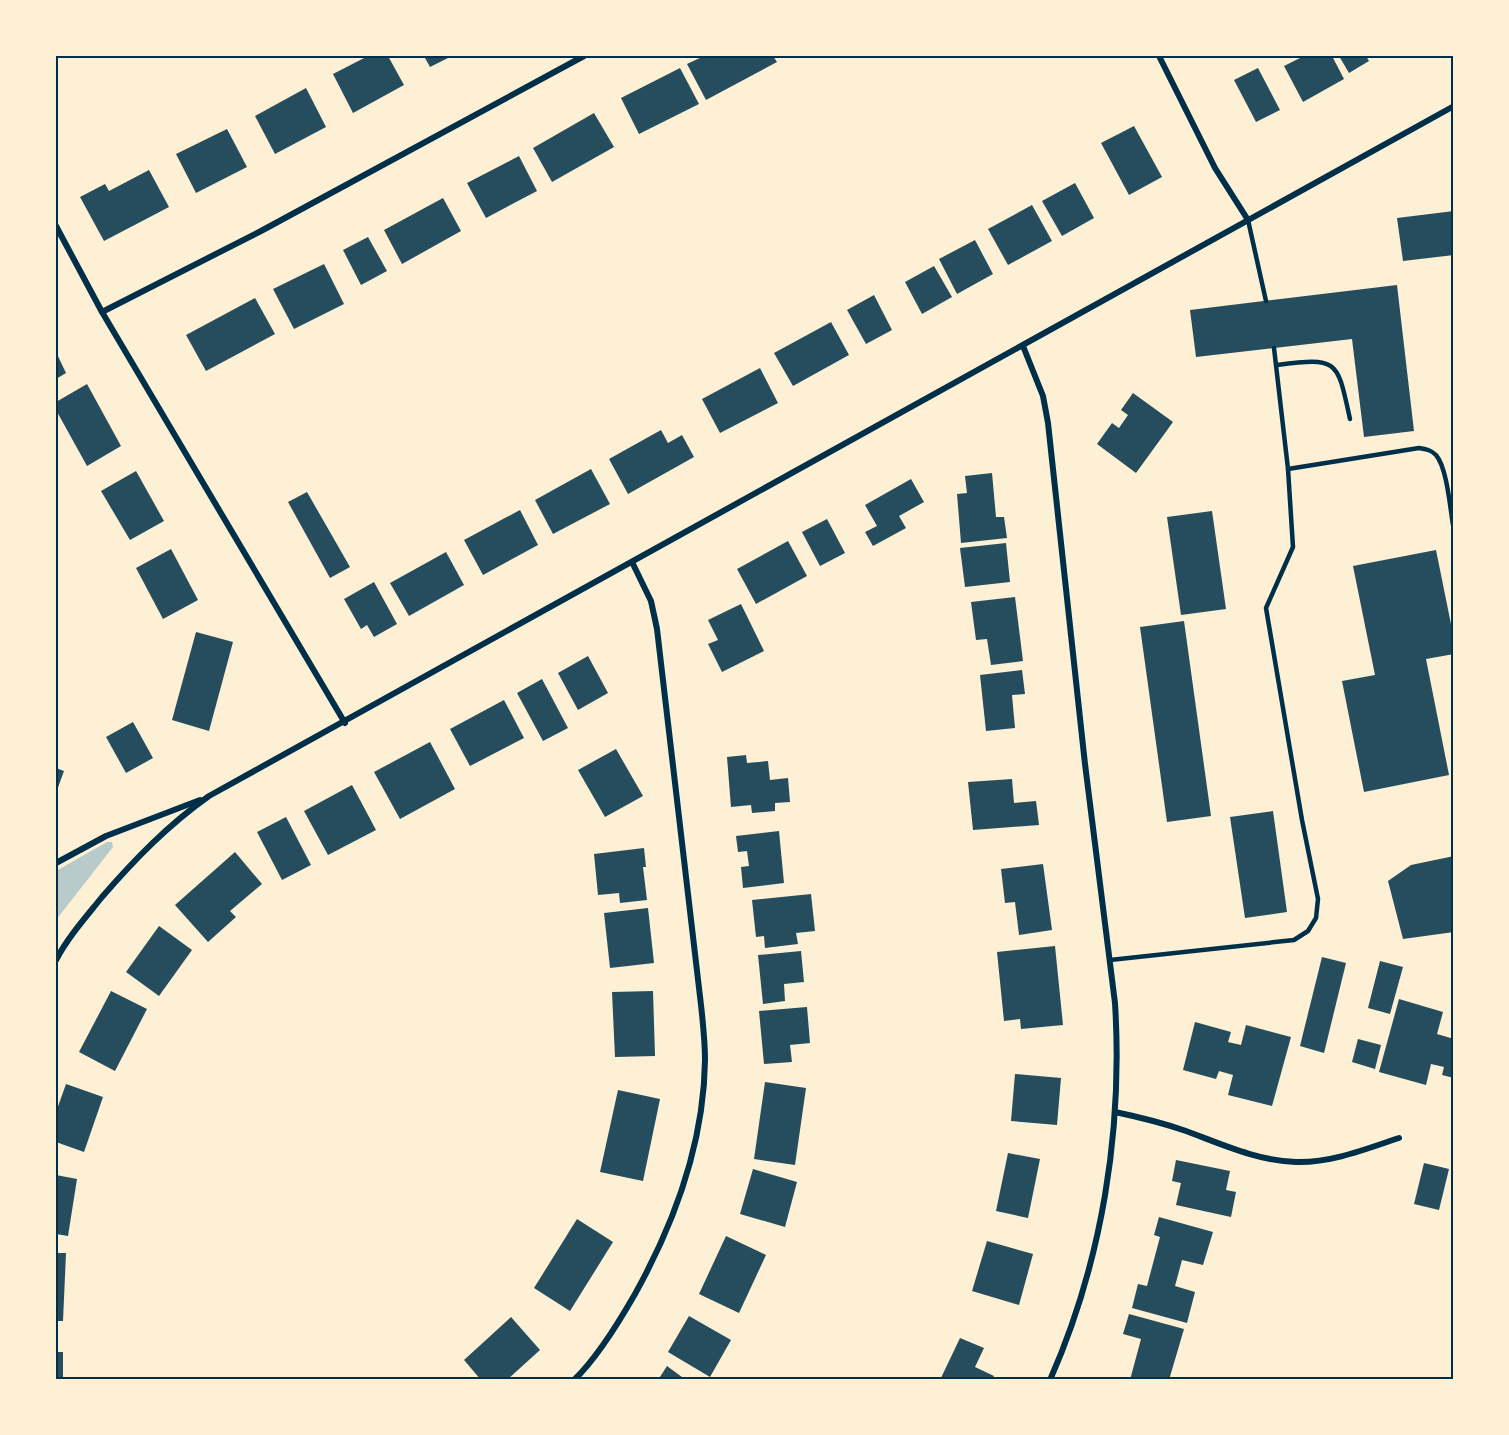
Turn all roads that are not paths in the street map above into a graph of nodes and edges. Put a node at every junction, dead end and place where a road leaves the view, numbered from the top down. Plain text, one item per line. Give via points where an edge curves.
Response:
1 (584, 56) edge
2 (1159, 56) edge
3 (1454, 106) edge
4 (1248, 220) junction
5 (56, 226) edge
6 (1266, 301) dead end
7 (102, 312) junction
8 (1023, 346) junction
9 (1274, 348) dead end
10 (1277, 365) junction
11 (1350, 419) dead end
12 (1288, 469) junction
13 (1454, 525) edge
14 (632, 562) junction
15 (345, 723) junction
16 (209, 796) junction
17 (56, 864) edge
18 (56, 960) edge
19 (1110, 960) junction
20 (1115, 1112) junction
21 (1399, 1138) dead end
22 (574, 1380) edge
23 (1050, 1380) edge

1 - 7 street via 261,231
2 - 4 street via 1215,168
3 - 4 street
4 - 6 lane
4 - 8 street
5 - 7 street
7 - 15 street
8 - 14 street
8 - 19 street via 1046,410
9 - 10 lane
10 - 11 lane via 1314,360 1328,364 1341,376
10 - 12 lane
12 - 13 lane via 1419,448 1430,450 1443,470
12 - 19 lane via 1293,547 1266,608 1318,899 1316,918 1308,931 1294,940
14 - 15 street
14 - 22 street via 651,601 657,629 701,1005 705,1080 691,1161 666,1233 619,1322
15 - 16 street
16 - 17 street via 106,836
16 - 18 street via 164,831 133,862 85,917
19 - 20 street via 1117,1043
20 - 21 street via 1261,1156 1295,1162 1325,1160
20 - 23 street via 1096,1241 1077,1313

